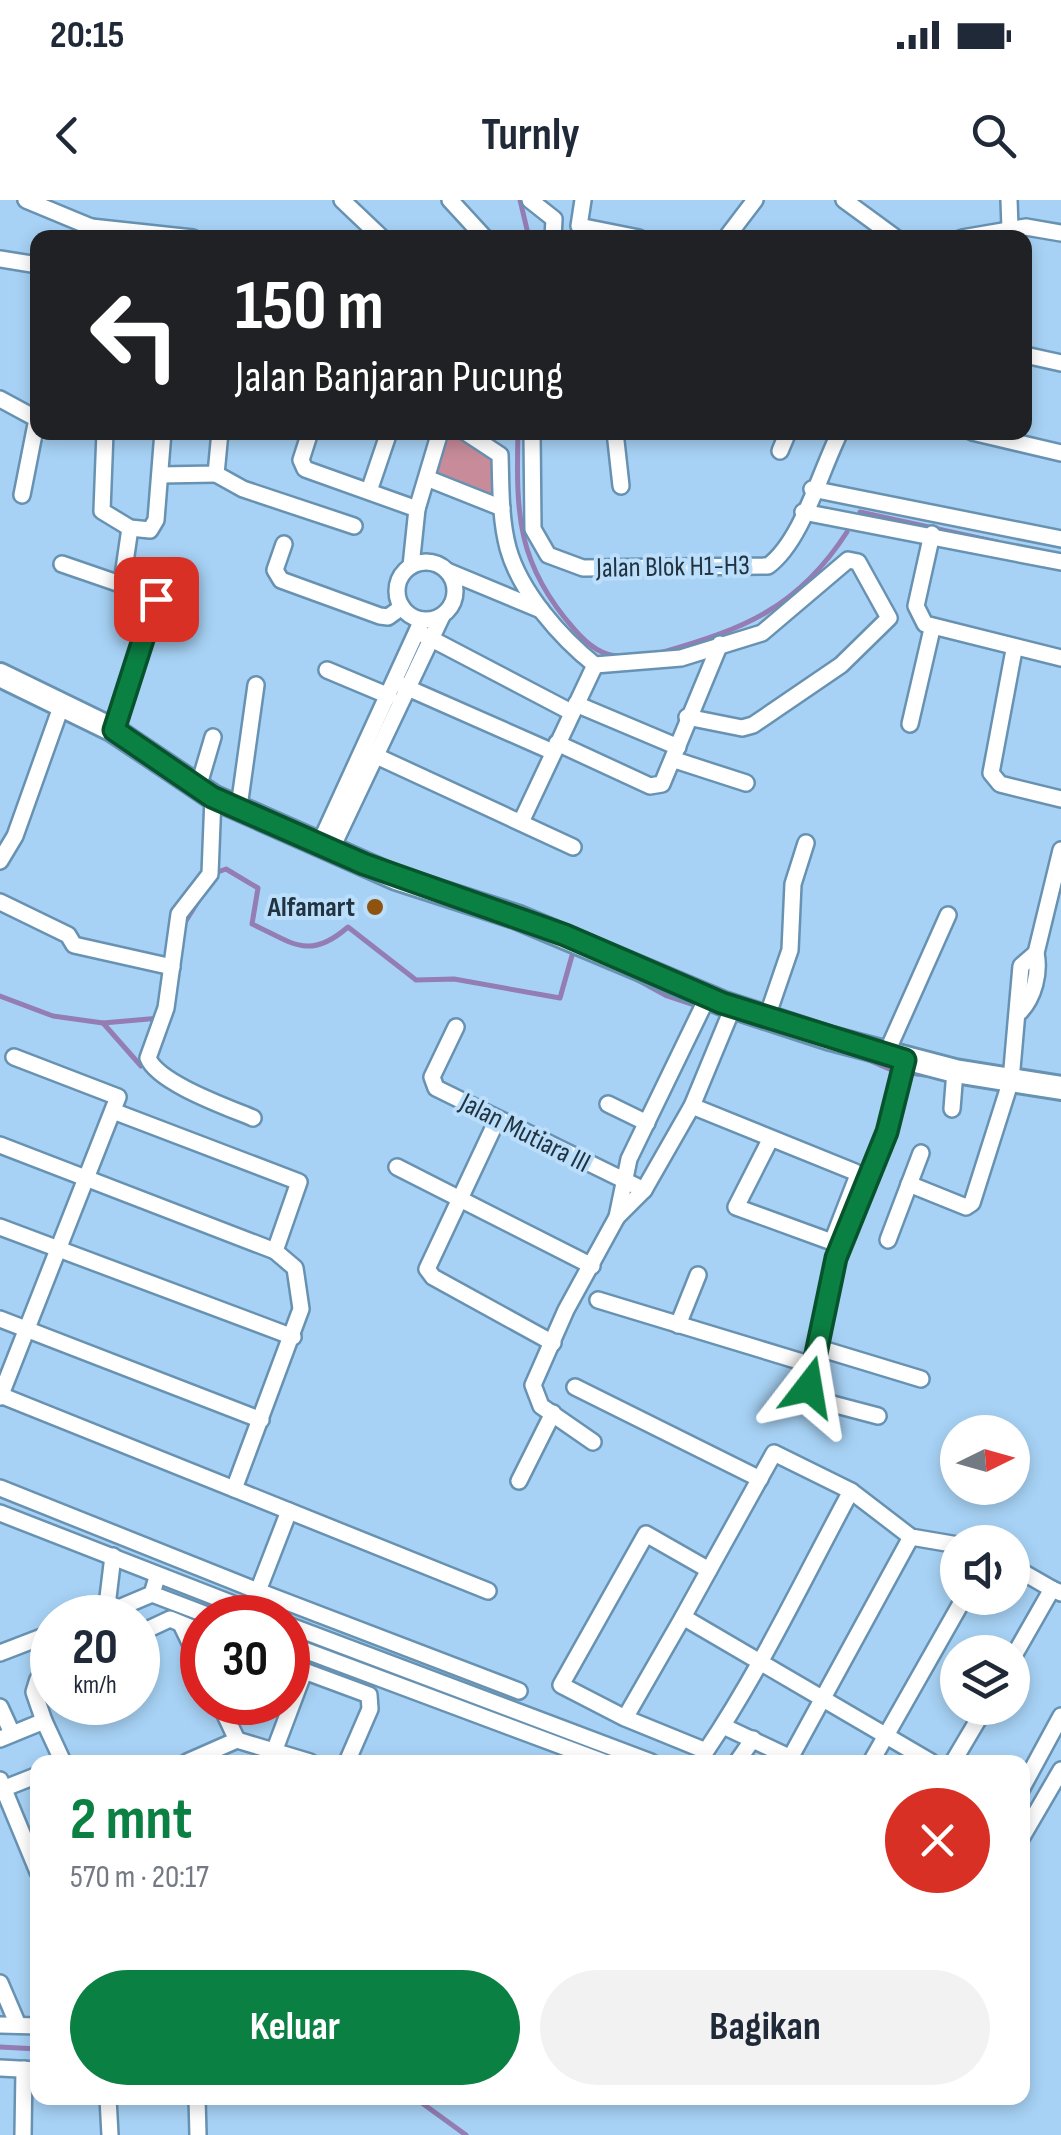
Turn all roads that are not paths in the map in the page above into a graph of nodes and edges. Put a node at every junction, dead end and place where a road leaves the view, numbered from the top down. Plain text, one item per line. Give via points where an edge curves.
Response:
1 (26, 200) edge
2 (342, 200) edge
3 (370, 200) edge
4 (450, 200) edge
5 (530, 200) edge
6 (583, 200) edge
7 (755, 200) edge
8 (844, 200) edge
9 (1008, 200) edge
10 (356, 213) junction
11 (1010, 228) junction
12 (86, 230) edge
13 (374, 230) edge
14 (477, 230) edge
15 (553, 230) edge
16 (599, 230) edge
17 (732, 230) edge
18 (885, 230) edge
19 (1000, 230) edge
20 (1030, 230) edge
21 (1032, 230) edge
22 (1061, 233) edge
23 (0, 259) edge
24 (30, 264) edge
25 (1032, 357) edge
26 (1061, 363) edge
27 (0, 399) edge
28 (30, 416) edge
29 (35, 440) edge
30 (104, 440) edge
31 (162, 440) edge
32 (219, 440) edge
33 (307, 440) edge
34 (386, 440) edge
35 (438, 440) edge
36 (477, 440) edge
37 (532, 440) edge
38 (617, 440) edge
39 (785, 440) edge
40 (836, 440) edge
41 (1006, 440) edge
42 (780, 452) dead end
43 (1061, 453) edge
44 (216, 474) junction
45 (160, 475) junction
46 (428, 479) junction
47 (621, 486) dead end
48 (812, 489) junction
49 (369, 491) junction
50 (833, 494) junction
51 (22, 495) dead end
52 (502, 508) junction
53 (417, 509) junction
54 (803, 512) junction
55 (828, 516) junction
56 (354, 526) dead end
57 (130, 528) junction
58 (932, 534) junction
59 (1061, 539) edge
60 (284, 544) dead end
61 (1061, 562) edge
62 (62, 564) dead end
63 (410, 566) junction
64 (448, 571) junction
65 (122, 583) junction
66 (402, 607) junction
67 (545, 612) junction
68 (932, 629) junction
69 (424, 630) junction
70 (720, 644) junction
71 (1014, 650) junction
72 (1061, 658) edge
73 (596, 665) junction
74 (326, 670) dead end
75 (0, 675) edge
76 (256, 685) dead end
77 (398, 689) junction
78 (61, 707) junction
79 (573, 708) junction
80 (687, 717) junction
81 (910, 724) dead end
82 (114, 730) junction
83 (213, 737) dead end
84 (555, 748) junction
85 (370, 753) junction
86 (676, 753) junction
87 (746, 783) dead end
88 (206, 793) junction
89 (1061, 799) edge
90 (239, 807) junction
91 (521, 822) junction
92 (8, 834) edge
93 (806, 842) dead end
94 (572, 847) dead end
95 (325, 848) junction
96 (1061, 850) edge
97 (0, 860) edge
98 (0, 902) edge
99 (948, 916) dead end
100 (172, 967) junction
101 (704, 1007) junction
102 (730, 1015) junction
103 (767, 1018) junction
104 (456, 1027) dead end
105 (14, 1057) dead end
106 (899, 1064) junction
107 (955, 1077) junction
108 (1009, 1086) junction
109 (1061, 1088) edge
110 (608, 1104) dead end
111 (692, 1106) junction
112 (952, 1109) dead end
113 (113, 1111) junction
114 (253, 1118) dead end
115 (497, 1120) junction
116 (647, 1123) junction
117 (771, 1138) junction
118 (0, 1146) edge
119 (921, 1153) dead end
120 (397, 1166) dead end
121 (87, 1179) junction
122 (621, 1181) junction
123 (909, 1184) junction
124 (644, 1190) junction
125 (458, 1198) junction
126 (617, 1216) junction
127 (0, 1227) edge
128 (888, 1240) dead end
129 (59, 1249) junction
130 (276, 1251) junction
131 (592, 1266) junction
132 (698, 1275) dead end
133 (598, 1300) dead end
134 (0, 1319) edge
135 (678, 1324) junction
136 (27, 1330) junction
137 (293, 1337) junction
138 (553, 1342) junction
139 (819, 1348) junction
140 (812, 1365) junction
141 (921, 1379) dead end
142 (576, 1387) dead end
143 (0, 1396) edge
144 (552, 1413) junction
145 (878, 1416) dead end
146 (261, 1420) junction
147 (592, 1442) dead end
148 (760, 1479) junction
149 (520, 1481) dead end
150 (0, 1488) edge
151 (234, 1489) junction
152 (851, 1491) junction
153 (289, 1511) junction
154 (0, 1513) edge
155 (911, 1537) junction
156 (940, 1543) edge
157 (112, 1556) junction
158 (709, 1570) junction
159 (1030, 1576) edge
160 (157, 1577) junction
161 (258, 1591) junction
162 (488, 1591) dead end
163 (1057, 1591) edge
164 (152, 1594) joint
165 (105, 1595) edge
166 (206, 1595) edge
167 (180, 1605) edge
168 (955, 1615) edge
169 (683, 1617) junction
170 (310, 1634) edge
171 (1028, 1635) edge
172 (30, 1641) edge
173 (310, 1651) edge
174 (0, 1653) edge
175 (758, 1661) junction
176 (310, 1674) edge
177 (519, 1691) dead end
178 (823, 1699) junction
179 (0, 1707) edge
180 (1061, 1716) edge
181 (625, 1718) junction
182 (33, 1725) edge
183 (46, 1725) edge
184 (229, 1725) edge
185 (284, 1725) edge
186 (975, 1725) edge
187 (723, 1726) junction
188 (5, 1735) edge
189 (887, 1737) junction
190 (565, 1738) junction
191 (236, 1740) junction
192 (275, 1749) junction
193 (753, 1749) edge
194 (61, 1755) edge
195 (203, 1755) edge
196 (291, 1755) edge
197 (350, 1755) edge
198 (593, 1755) edge
199 (627, 1755) edge
200 (791, 1755) edge
201 (875, 1755) edge
202 (919, 1755) edge
203 (957, 1755) edge
204 (1061, 1770) edge
205 (1030, 1773) edge
206 (30, 1776) edge
207 (2, 1784) edge
208 (1030, 1823) edge
209 (30, 1852) edge
210 (0, 1983) edge
211 (0, 2025) edge
212 (18, 2025) junction
213 (30, 2026) edge
214 (0, 2068) edge
215 (30, 2070) edge
216 (30, 2078) edge
217 (108, 2105) edge
218 (197, 2105) edge
219 (23, 2135) edge
220 (110, 2135) edge
221 (198, 2135) edge

1 - 12 street
2 - 10 street
3 - 10 street
4 - 14 street
5 - 15 street via 554,220
6 - 16 street via 579,226
7 - 17 street
8 - 18 street
9 - 11 street
10 - 13 street
11 - 19 street
11 - 20 street
21 - 22 street
23 - 24 street
25 - 26 street
27 - 28 street
29 - 51 street
30 - 57 street via 100,502 108,516
31 - 45 street
32 - 44 street
33 - 49 street via 304,469
34 - 49 street
35 - 46 street
36 - 52 street via 500,455
37 - 54 street, Jalan Blok H1-H3 via 533,530 548,555 565,564 768,566 784,554
38 - 47 street
39 - 42 street
40 - 48 street
41 - 43 street
44 - 45 street
44 - 56 street via 243,490
45 - 57 street via 152,528
46 - 52 street
46 - 53 street
48 - 50 street
48 - 54 street
49 - 53 street
50 - 55 street
50 - 59 street
52 - 67 street via 508,550
53 - 63 street
54 - 55 street
55 - 58 street
57 - 65 street
58 - 61 street
58 - 68 street via 916,606
60 - 66 street via 275,570 281,580 380,616
62 - 65 street
63 - 64 street via 430,562
63 - 66 street via 399,580
64 - 67 street
64 - 69 street via 455,590 442,616
65 - 82 street via 156,599
66 - 69 street
67 - 73 street
68 - 71 street
68 - 81 street
69 - 77 street
69 - 79 street
70 - 73 street via 660,662
70 - 80 street
70 - 80 street via 762,633 848,560 858,562 889,618 841,665 753,725
71 - 72 street
71 - 89 street via 991,773 1000,784
73 - 79 street
74 - 77 street
75 - 78 street
76 - 90 street
77 - 84 street
77 - 85 street
78 - 82 street
78 - 92 street
79 - 84 street
79 - 86 street
80 - 86 street
82 - 88 street
83 - 88 street
84 - 86 street via 650,786 662,784
84 - 91 street
85 - 91 street
85 - 95 street
86 - 87 street
88 - 90 street
88 - 100 street via 210,874 178,914
90 - 95 street
91 - 94 street
92 - 97 street
93 - 103 street via 794,884 790,950
95 - 101 street via 565,935
96 - 108 street via 1030,999 1020,1012
98 - 100 street via 68,935 74,945
99 - 106 street
100 - 114 street via 148,1058 152,1068
101 - 102 street
101 - 116 street
102 - 103 street
102 - 111 street
103 - 106 street
104 - 115 street, Jalan Mutiara III via 433,1083
105 - 113 street via 118,1097
106 - 107 street
106 - 139 street via 887,1132 836,1258
107 - 108 street
107 - 112 street
108 - 109 street
108 - 123 street via 969,1206
110 - 116 street
111 - 117 street
111 - 124 street
113 - 121 street
113 - 130 street via 299,1182
115 - 122 street, Jalan Mutiara III
115 - 125 street
116 - 122 street
117 - 117 street via 736,1207 832,1242 858,1175
118 - 121 street
119 - 123 street
120 - 125 street
121 - 129 street
121 - 130 street
122 - 124 street, Jalan Mutiara III
122 - 126 street
123 - 128 street
124 - 126 street
125 - 131 street
125 - 138 street via 428,1269 432,1276
126 - 131 street
127 - 129 street
129 - 136 street
129 - 137 street
130 - 137 street via 295,1268 298,1281 301,1309
131 - 138 street
132 - 135 street
133 - 135 street
134 - 136 street
135 - 140 street
136 - 143 street
136 - 146 street
137 - 146 street
138 - 144 street via 534,1386 541,1406
139 - 140 street
139 - 141 street
140 - 145 street via 812,1394 820,1401
142 - 148 street
143 - 151 street
144 - 147 street
144 - 149 street
146 - 151 street
148 - 152 street via 774,1453
148 - 158 street
150 - 161 street
151 - 153 street
152 - 155 street
152 - 175 street
153 - 161 street
153 - 162 street
154 - 157 street
155 - 156 street
155 - 178 street
157 - 160 street
157 - 165 street
158 - 169 street
158 - 181 street via 646,1534 561,1685
159 - 163 street
160 - 164 street
160 - 166 street
161 - 177 street
163 - 171 street
164 - 167 street
168 - 189 street
169 - 175 street
169 - 181 street
170 - 190 street
172 - 174 street
173 - 190 street
175 - 178 street
175 - 187 street
176 - 197 street via 369,1695 370,1709
178 - 189 street
178 - 200 street
179 - 188 street
180 - 205 street
181 - 187 street via 706,1752
182 - 188 street
183 - 194 street
184 - 191 street
185 - 192 street
186 - 203 street
187 - 193 street
189 - 201 street
189 - 202 street
190 - 198 street
190 - 199 street
191 - 192 street
191 - 195 street
192 - 196 street
204 - 208 street
206 - 207 street
207 - 209 street
210 - 212 street
211 - 212 street
212 - 213 street
214 - 215 street
216 - 219 street
217 - 220 street
218 - 221 street

